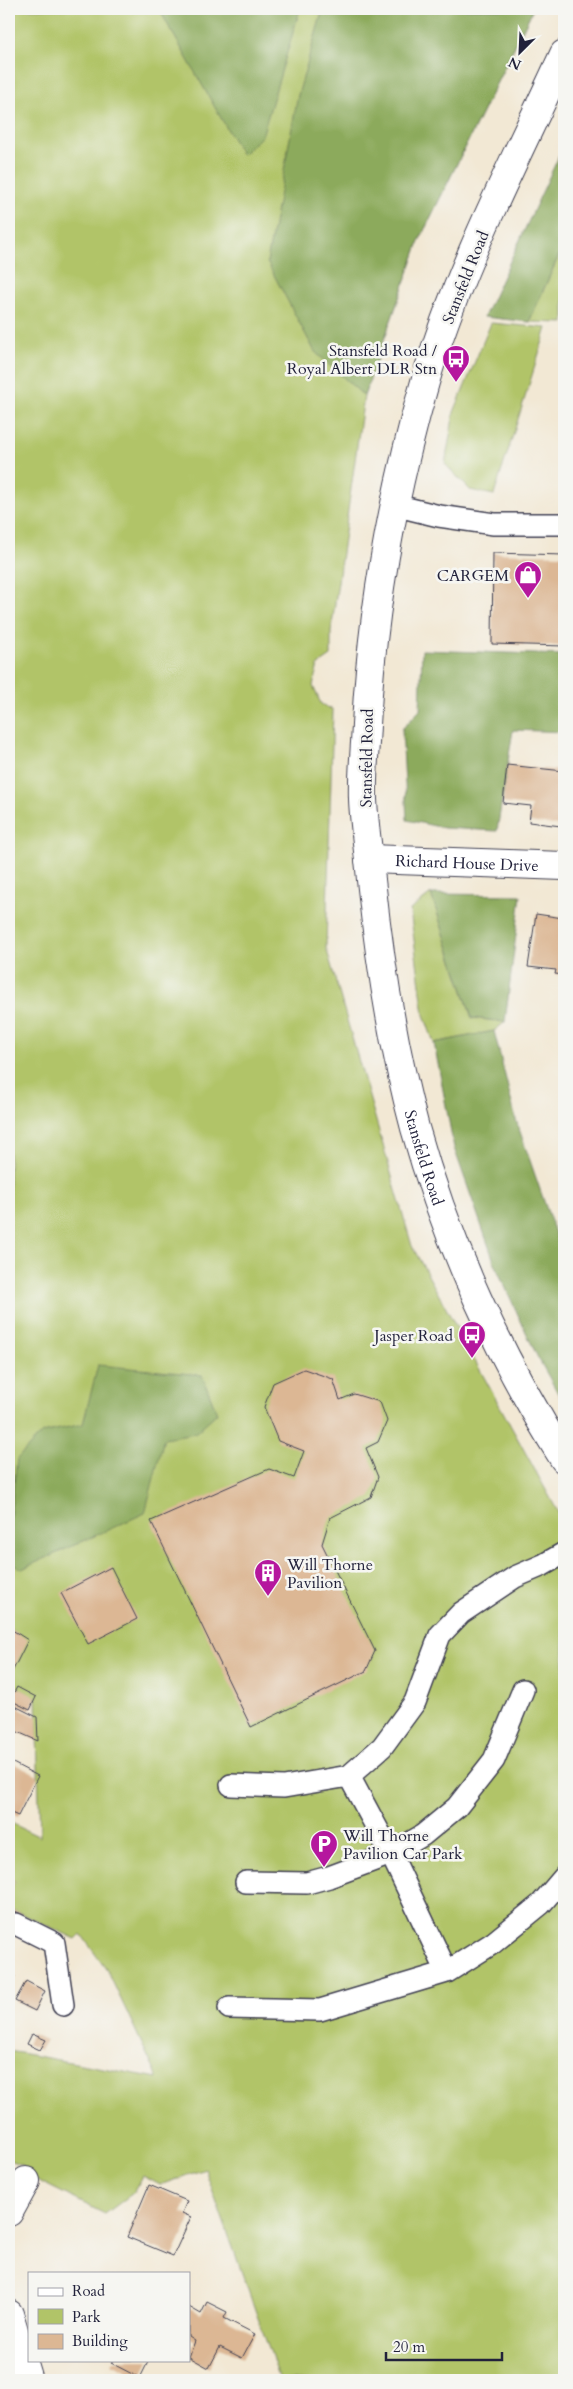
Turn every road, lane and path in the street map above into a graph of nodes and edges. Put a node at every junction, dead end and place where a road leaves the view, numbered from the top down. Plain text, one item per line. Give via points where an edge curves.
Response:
1 (564, 54) edge
2 (394, 505) junction
3 (564, 524) edge
4 (369, 859) junction
5 (564, 866) edge
6 (564, 1459) edge
7 (564, 1553) edge
8 (523, 1690) dead end
9 (349, 1776) junction
10 (231, 1785) dead end
11 (392, 1854) junction
12 (564, 1877) edge
13 (246, 1882) dead end
14 (16, 1924) dead end
15 (447, 1972) junction
16 (64, 2005) dead end
17 (229, 2008) dead end
18 (26, 2181) dead end
19 (9, 2212) edge
20 (9, 2314) edge
21 (34, 2380) edge

1 - 2 street, Stansfeld Road via 470,259 439,340 425,381
2 - 3 lane via 494,524
2 - 4 street, Stansfeld Road via 377,595 368,688 362,798
4 - 5 street, Richard House Drive
4 - 6 street, Stansfeld Road via 378,952 418,1138 443,1212 488,1324
7 - 9 lane via 515,1577 461,1613 440,1635 414,1702 382,1747
8 - 11 lane via 494,1760 458,1807 423,1835
9 - 10 lane via 284,1787
9 - 11 lane
11 - 13 lane via 307,1883
11 - 15 lane
12 - 15 lane via 541,1904 493,1943
14 - 16 lane via 54,1943
15 - 17 lane via 320,2010
18 - 19 street
20 - 21 street

